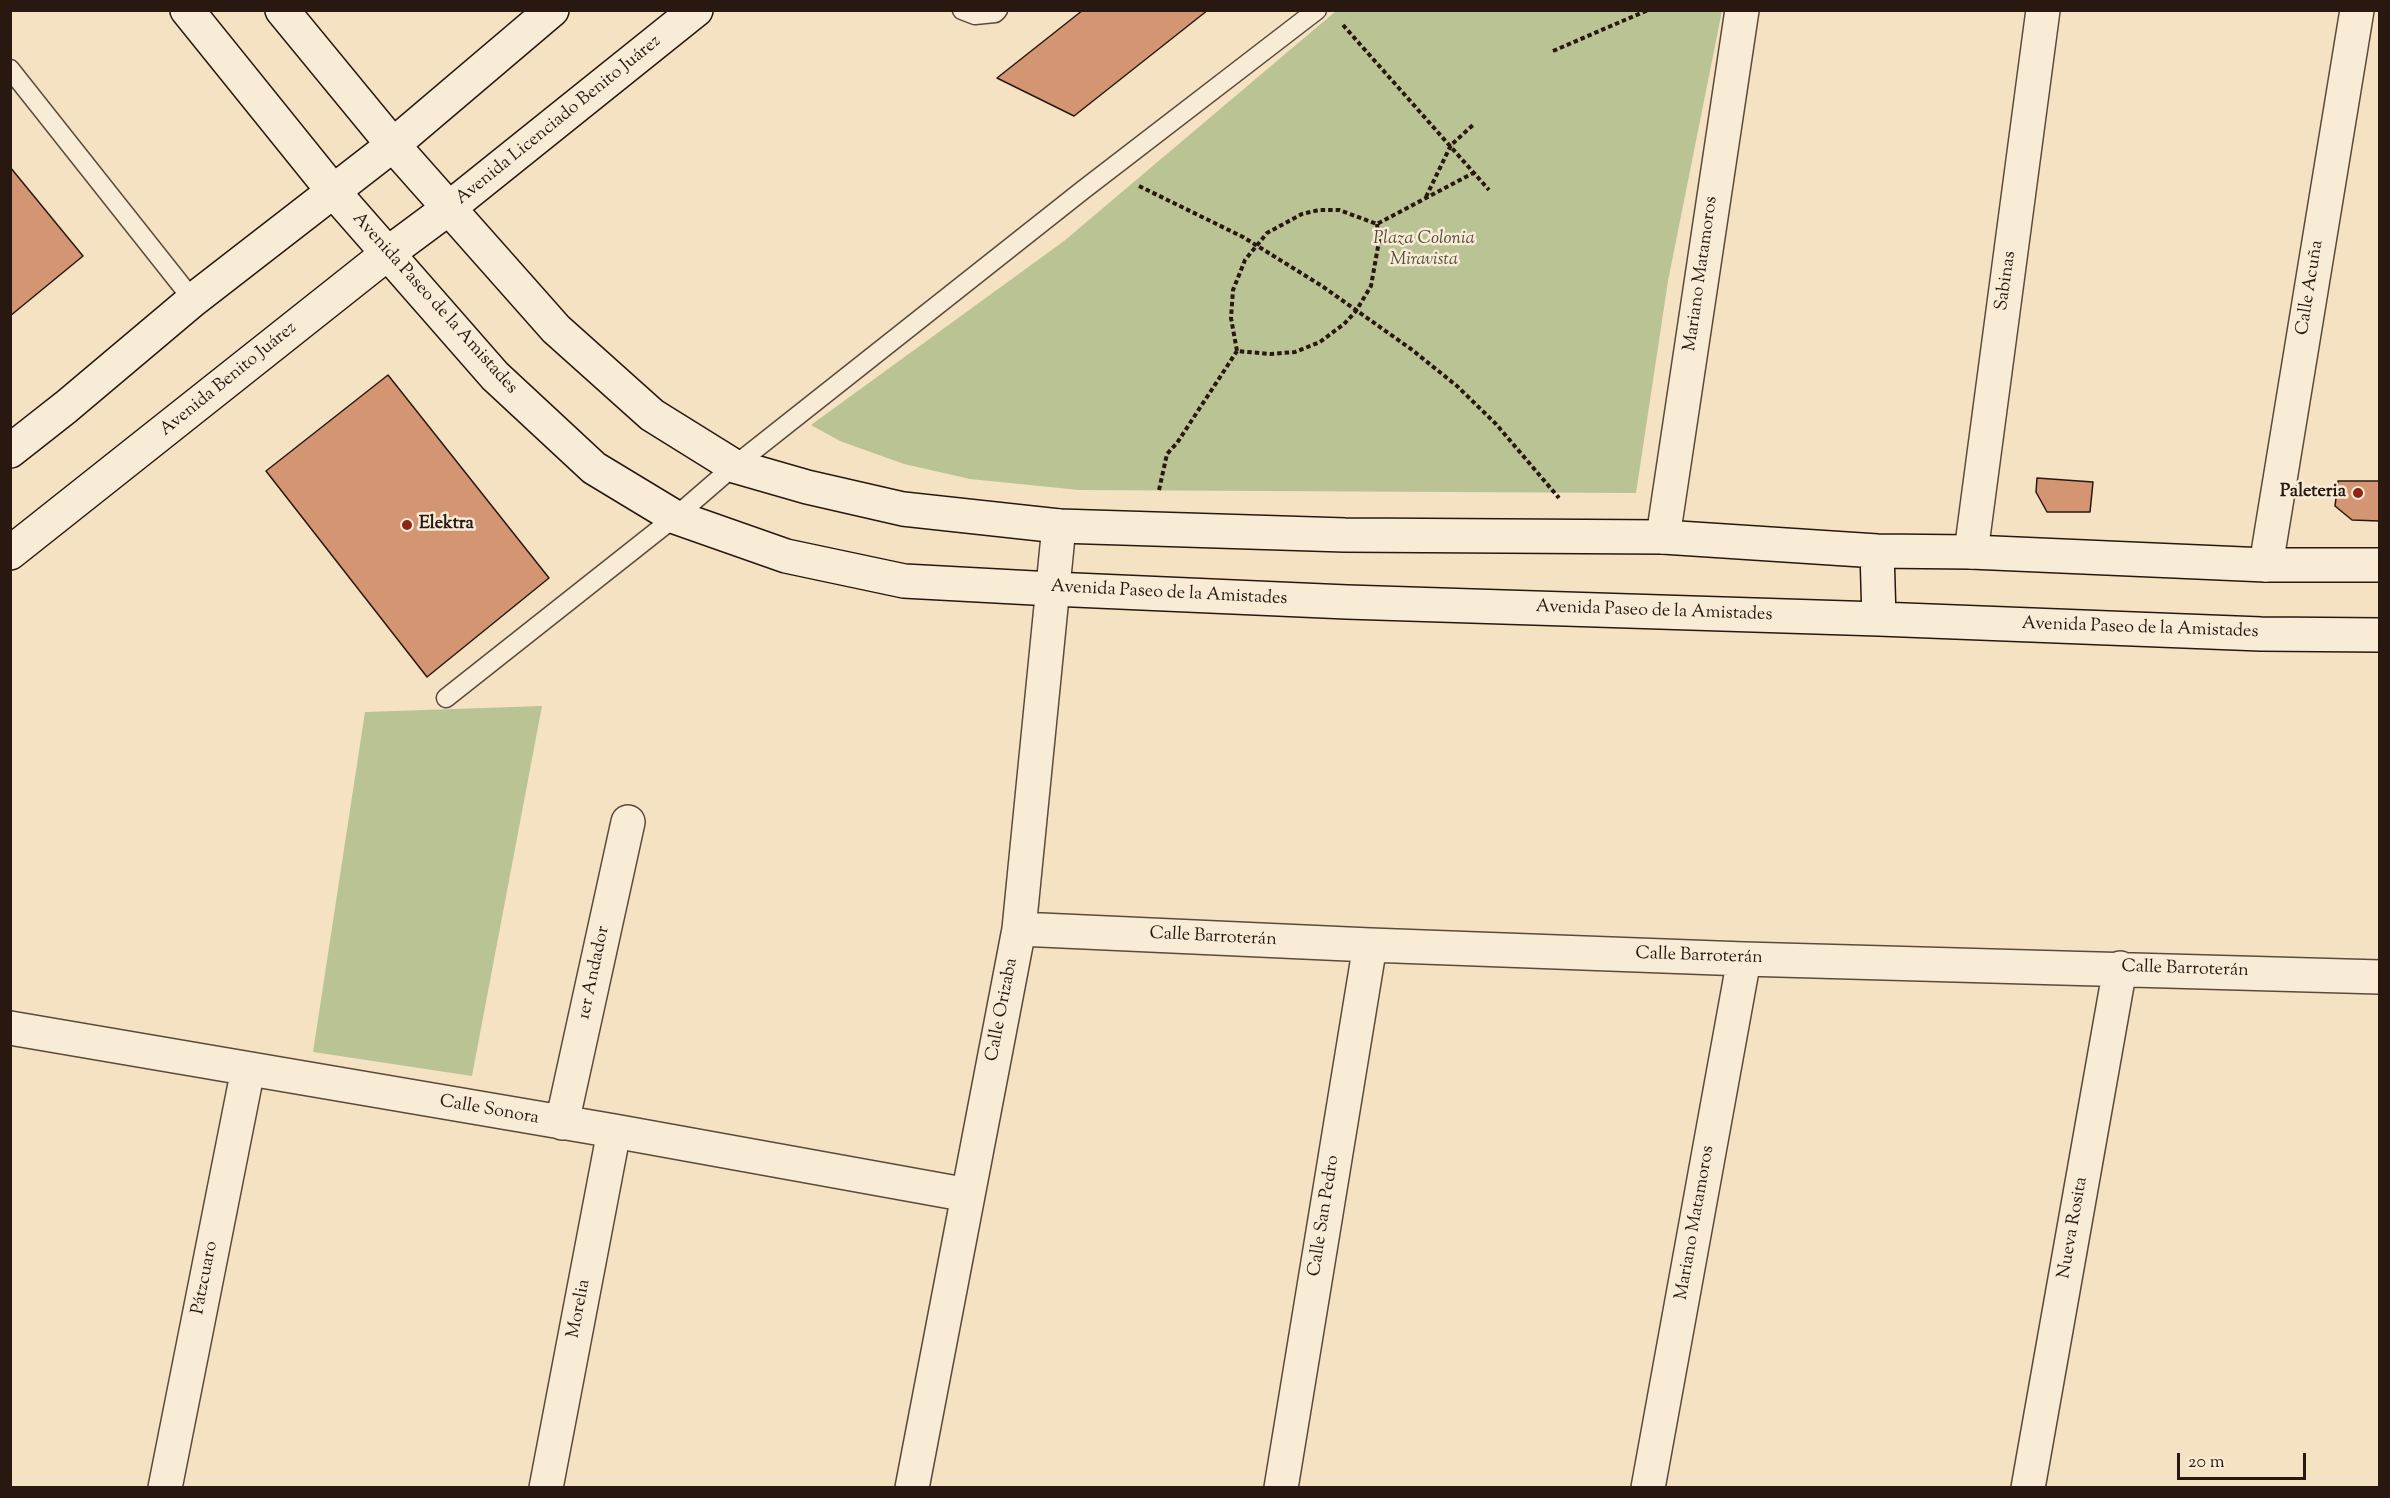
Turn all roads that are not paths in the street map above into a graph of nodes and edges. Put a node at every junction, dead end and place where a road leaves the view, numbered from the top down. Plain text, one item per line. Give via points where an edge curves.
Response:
1 (187, 10) edge
2 (282, 10) edge
3 (552, 10) edge
4 (696, 10) edge
5 (962, 10) edge
6 (998, 10) edge
7 (1317, 10) edge
8 (1742, 10) edge
9 (2043, 10) edge
10 (2357, 10) edge
11 (10, 69) edge
12 (393, 145) junction
13 (333, 191) junction
14 (449, 208) junction
15 (387, 254) junction
16 (193, 300) junction
17 (10, 451) edge
18 (734, 466) junction
19 (675, 517) junction
20 (1059, 526) junction
21 (1663, 537) junction
22 (1877, 551) junction
23 (1971, 552) junction
24 (10, 553) edge
25 (2266, 565) junction
26 (2379, 565) edge
27 (1052, 589) junction
28 (1879, 619) junction
29 (2379, 635) edge
30 (446, 698) dead end
31 (628, 822) dead end
32 (1019, 929) junction
33 (1370, 945) junction
34 (1744, 959) junction
35 (2120, 968) junction
36 (2379, 977) edge
37 (10, 1028) edge
38 (248, 1069) junction
39 (562, 1123) junction
40 (614, 1131) junction
41 (968, 1195) junction
42 (165, 1488) edge
43 (546, 1488) edge
44 (912, 1488) edge
45 (1281, 1488) edge
46 (1648, 1488) edge
47 (2028, 1488) edge

1 - 13 street, Avenida Paseo de la Amistades
2 - 12 street
3 - 12 street
4 - 14 street, Avenida Licenciado Benito Juárez
5 - 6 lane via 975,15
7 - 18 lane
8 - 21 street, Mariano Matamoros
9 - 23 street, Sabinas
10 - 25 street, Calle Acuña
11 - 16 lane
12 - 13 street
12 - 14 street
13 - 15 street, Avenida Paseo de la Amistades
13 - 16 street
14 - 15 street, Avenida Benito Juárez
14 - 18 street via 556,329 652,415
15 - 19 street, Avenida Paseo de la Amistades via 495,376 594,468
15 - 24 street, Avenida Benito Juárez
16 - 17 street
18 - 19 lane
18 - 20 street via 903,509
19 - 27 street, Avenida Paseo de la Amistades via 786,556 904,581
19 - 30 lane
20 - 21 street via 1345,535
20 - 27 street, Calle Orizaba
21 - 22 street
22 - 23 street
22 - 28 street
23 - 25 street
25 - 26 street
27 - 28 street, Avenida Paseo de la Amistades
27 - 32 street, Calle Orizaba
28 - 29 street, Avenida Paseo de la Amistades
31 - 39 street, 1er Andador
32 - 33 street, Calle Barroterán
32 - 41 street, Calle Orizaba
33 - 34 street, Calle Barroterán
33 - 45 street, Calle San Pedro
34 - 35 street, Calle Barroterán
34 - 46 street, Mariano Matamoros
35 - 36 street, Calle Barroterán
35 - 47 street, Nueva Rosita
37 - 38 street, Calle Sonora
38 - 39 street, Calle Sonora
38 - 42 street, Pátzcuaro
39 - 40 street, Calle Sonora
40 - 41 street, Calle Sonora
40 - 43 street, Morelia
41 - 44 street, Calle Orizaba

